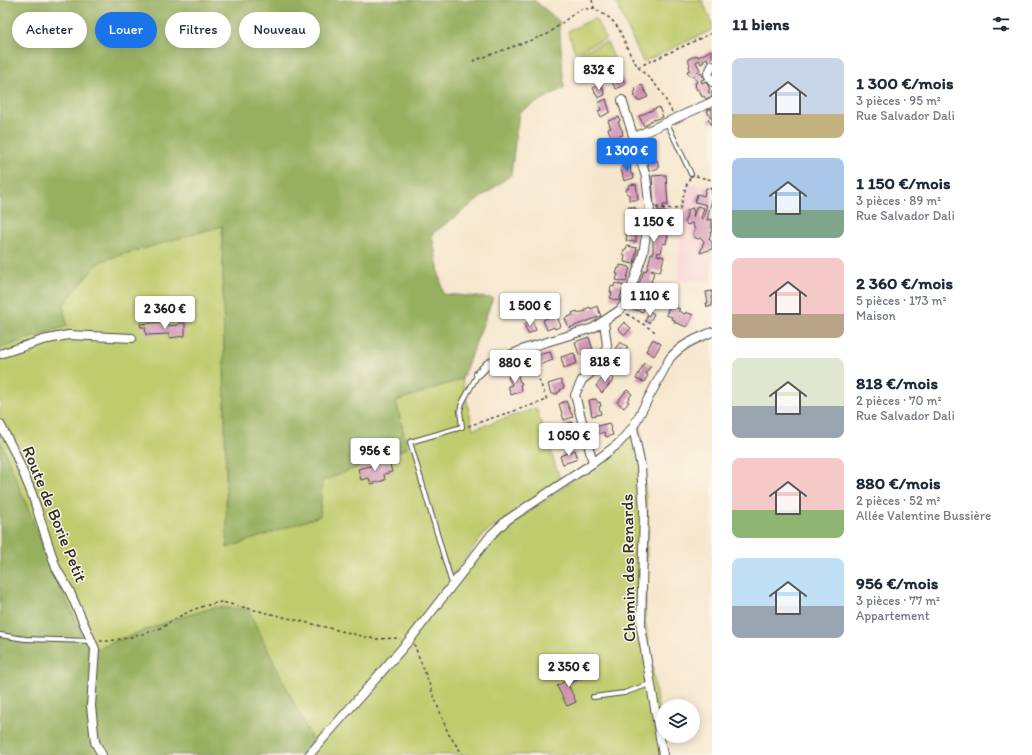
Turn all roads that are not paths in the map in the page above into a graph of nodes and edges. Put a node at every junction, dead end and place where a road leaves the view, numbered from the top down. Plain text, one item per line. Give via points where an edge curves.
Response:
1 (712, 66) edge
2 (712, 82) edge
3 (622, 100) dead end
4 (712, 102) edge
5 (667, 123) junction
6 (634, 137) junction
7 (691, 174) road end
8 (604, 322) junction
9 (712, 332) edge
10 (132, 338) dead end
11 (0, 354) edge
12 (478, 374) joint
13 (0, 424) edge
14 (633, 427) junction
15 (593, 463) junction
16 (452, 585) junction
17 (0, 635) edge
18 (92, 641) junction
19 (650, 684) junction
20 (593, 697) dead end
21 (102, 755) edge
22 (309, 755) edge
23 (663, 755) edge

1 - 2 street via 708,74
3 - 6 street
4 - 5 street
5 - 6 street
5 - 7 lane
6 - 8 street via 646,177 650,211 643,254 627,300 620,310
8 - 12 street via 488,364
8 - 15 street via 607,345 604,355 598,367 582,380 575,394
9 - 14 street via 687,342 670,358
10 - 11 street via 68,335
12 - 16 lane via 462,402 462,427 410,442
13 - 18 street, Route de Borie Petit via 32,494 56,568
14 - 15 street via 618,444
14 - 19 street, Chemin des Renards via 641,467 644,511 641,627
15 - 16 street via 508,520 491,535
16 - 22 street via 409,640
17 - 18 lane via 25,639
18 - 21 street, Route de Borie Petit via 95,649 91,706 95,742
19 - 20 lane via 624,693
19 - 23 street, Chemin des Renards

